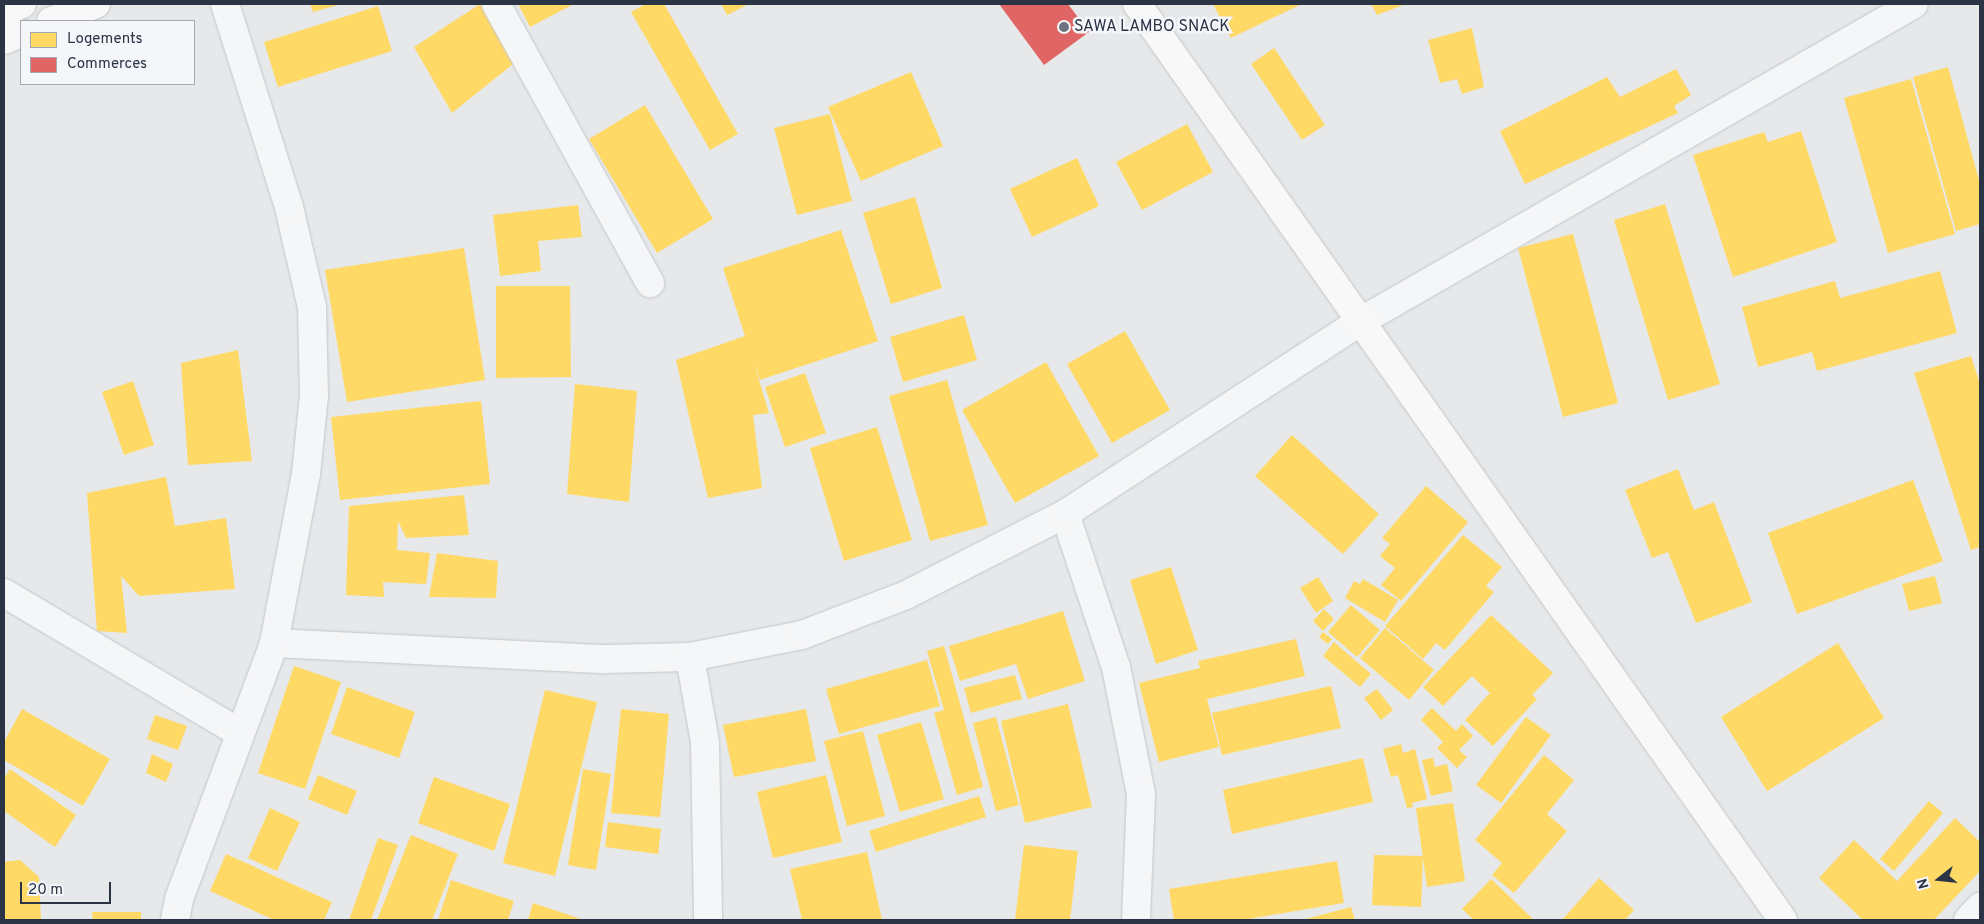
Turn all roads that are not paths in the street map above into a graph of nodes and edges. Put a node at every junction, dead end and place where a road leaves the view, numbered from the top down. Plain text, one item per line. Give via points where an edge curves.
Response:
1 (22, 4) edge
2 (96, 4) edge
3 (225, 4) edge
4 (496, 4) edge
5 (1137, 4) edge
6 (1914, 4) edge
7 (4, 11) edge
8 (54, 20) edge
9 (20, 33) edge
10 (4, 40) edge
11 (650, 283) dead end
12 (1361, 321) junction
13 (1065, 514) junction
14 (4, 593) edge
15 (274, 643) junction
16 (690, 657) junction
17 (240, 733) junction
18 (1980, 907) edge
19 (175, 920) edge
20 (708, 920) edge
21 (1136, 920) edge
22 (1783, 920) edge
23 (1968, 920) edge

1 - 7 main road
2 - 8 main road
3 - 15 street via 289,207 312,307 314,395 306,474
4 - 11 street
5 - 12 main road
6 - 12 street
9 - 10 main road
12 - 13 street
12 - 22 main road
13 - 16 street via 906,595 802,635
13 - 21 street via 1116,667 1141,795
14 - 17 street
15 - 16 street via 539,657
15 - 17 street
16 - 20 street via 705,742
17 - 19 street via 179,899
18 - 23 street

